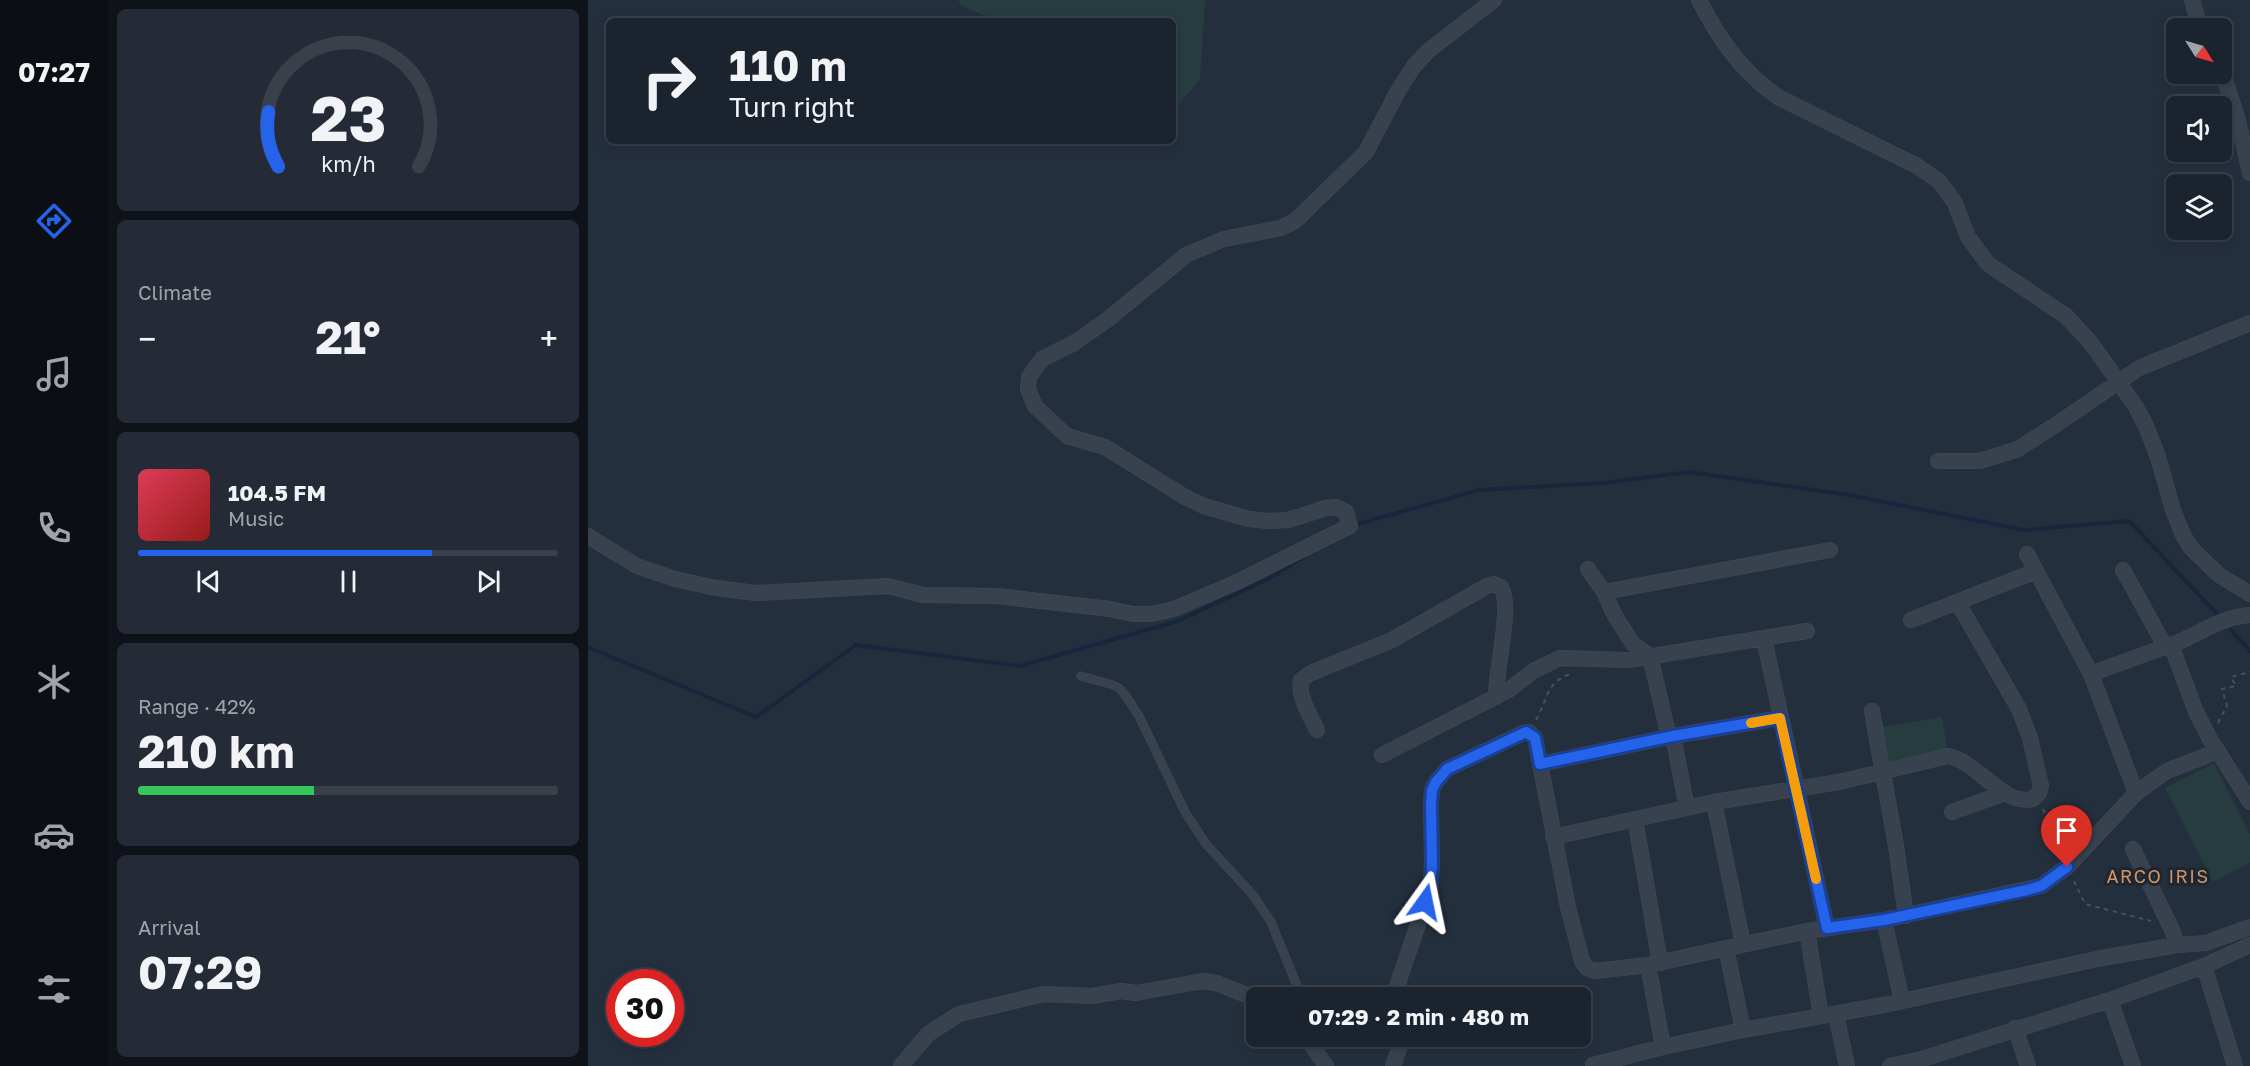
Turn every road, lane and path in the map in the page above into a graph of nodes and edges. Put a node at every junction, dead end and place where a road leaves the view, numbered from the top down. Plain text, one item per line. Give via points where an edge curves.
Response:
1 (1494, 0) edge
2 (1699, 0) edge
3 (2192, 0) edge
4 (2197, 18) edge
5 (2226, 84) edge
6 (2250, 173) edge
7 (2250, 323) edge
8 (2117, 383) junction
9 (1938, 461) dead end
10 (588, 536) edge
11 (1830, 550) dead end
12 (2027, 554) dead end
13 (1588, 570) dead end
14 (2123, 570) dead end
15 (2036, 572) junction
16 (1604, 592) junction
17 (2250, 594) edge
18 (1958, 603) junction
19 (2250, 615) edge
20 (1911, 620) dead end
21 (1807, 632) dead end
22 (1764, 639) junction
23 (2168, 646) junction
24 (1650, 656) junction
25 (1581, 671) dead end
26 (2250, 672) edge
27 (2091, 674) junction
28 (1082, 676) dead end
29 (1496, 697) junction
30 (1872, 711) dead end
31 (1780, 718) junction
32 (1317, 730) dead end
33 (1529, 732) junction
34 (1671, 737) junction
35 (2214, 745) junction
36 (1382, 755) dead end
37 (1540, 764) junction
38 (1881, 772) junction
39 (1797, 789) junction
40 (2005, 793) junction
41 (2136, 793) junction
42 (2037, 795) junction
43 (1714, 802) junction
44 (2250, 802) edge
45 (1687, 808) junction
46 (1952, 812) dead end
47 (1635, 819) junction
48 (1553, 837) junction
49 (2133, 849) dead end
50 (2067, 867) junction
51 (1906, 916) junction
52 (1884, 920) junction
53 (2250, 927) edge
54 (1827, 928) junction
55 (1807, 931) junction
56 (2175, 939) junction
57 (1743, 944) junction
58 (2250, 945) edge
59 (1726, 948) junction
60 (1654, 964) junction
61 (2204, 966) junction
62 (1298, 987) edge
63 (1397, 987) edge
64 (1246, 995) edge
65 (2110, 1000) junction
66 (1902, 1001) junction
67 (1828, 1016) junction
68 (2015, 1028) junction
69 (1743, 1030) junction
70 (1314, 1047) edge
71 (1399, 1047) edge
72 (1663, 1047) junction
73 (1923, 1063) edge
74 (1593, 1065) edge
75 (901, 1066) edge
76 (1326, 1066) edge
77 (1394, 1066) edge
78 (1847, 1066) edge
79 (1890, 1066) edge
80 (2028, 1066) edge
81 (2133, 1066) edge
82 (2235, 1066) edge

1 - 10 street via 1414,66 1366,152 1295,221 1281,228 1224,239 1186,255 1100,325 1042,359 1029,377 1028,389 1035,406 1067,436 1105,447 1204,506 1269,521 1336,507 1346,512 1350,526 1236,583 1152,614 997,596 923,595 888,586 756,593 716,588 638,566
2 - 8 street via 1730,52 1758,83 1939,181 1954,203 1968,237 1988,264 2066,316 2091,343
3 - 4 street
5 - 6 street
7 - 8 street via 2139,368
8 - 9 street via 2018,449 1980,461
8 - 17 street via 2146,426 2173,510 2191,548 2219,575
11 - 16 street
12 - 15 street
13 - 16 street
14 - 23 street
15 - 18 street
15 - 27 street
16 - 24 street via 1633,644
18 - 20 street
18 - 42 street via 2019,709 2041,786
19 - 23 street via 2216,623
21 - 22 street
22 - 24 street
22 - 31 street
23 - 27 street
23 - 35 street
24 - 29 street via 1615,661 1560,657
24 - 34 street
25 - 33 path via 1553,683
26 - 35 path via 2231,677 2236,686 2222,689 2227,706
27 - 41 street
28 - 62 lane via 1119,688 1126,696 1190,820 1271,922
29 - 32 street via 1505,595 1494,584 1392,640 1301,680 1303,698
29 - 36 street
30 - 38 street
31 - 34 street
31 - 39 street
33 - 37 street via 1535,738
33 - 63 street via 1466,758 1447,769 1436,782 1431,804 1430,889
34 - 37 street
34 - 45 street
35 - 41 street
35 - 44 street
37 - 48 street
38 - 39 street
38 - 40 street via 1948,756 1964,761
38 - 51 street
39 - 43 street
39 - 54 street
40 - 42 street via 2019,800
40 - 46 street
41 - 50 street
42 - 50 path
43 - 45 street
43 - 57 street
45 - 47 street
47 - 48 street
47 - 60 street
48 - 60 street via 1570,917 1587,968 1605,971
49 - 56 street
50 - 51 street via 2041,886
50 - 56 path via 2085,904 2157,923
51 - 52 street
52 - 54 street
52 - 66 street
53 - 56 street via 2206,943
54 - 55 street
55 - 57 street
55 - 67 street
56 - 66 street
57 - 59 street
58 - 61 street
59 - 60 street
59 - 69 street
60 - 72 street
61 - 65 street
61 - 82 street
64 - 75 street via 1203,981 1144,992 1044,994 969,1010 949,1019 928,1034
65 - 68 street
65 - 81 street
66 - 67 street
67 - 69 street
67 - 78 street
68 - 73 street
68 - 80 street
69 - 72 street
70 - 76 street
71 - 77 street
72 - 74 street
73 - 79 street

